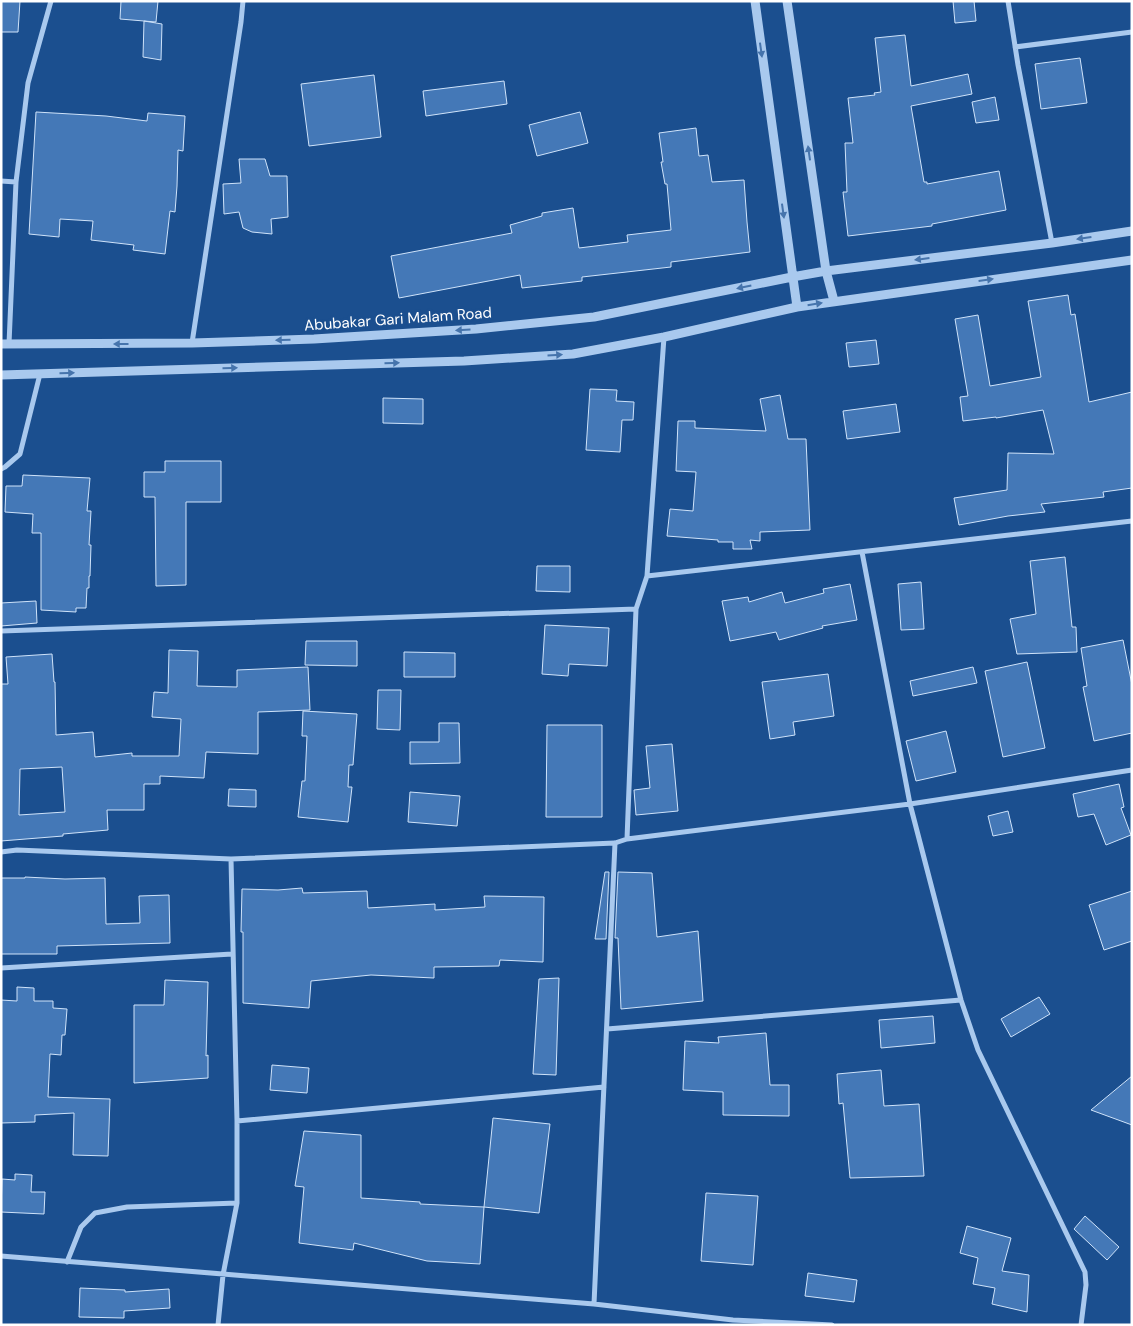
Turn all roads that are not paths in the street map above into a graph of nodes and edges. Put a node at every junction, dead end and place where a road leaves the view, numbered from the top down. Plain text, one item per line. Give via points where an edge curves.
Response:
1 (51, 1) edge
2 (243, 1) edge
3 (755, 1) edge
4 (787, 1) edge
5 (1008, 1) edge
6 (1132, 32) edge
7 (1015, 46) junction
8 (1, 181) edge
9 (16, 182) junction
10 (1132, 231) edge
11 (1052, 242) junction
12 (1132, 260) edge
13 (826, 271) junction
14 (792, 277) junction
15 (834, 301) junction
16 (797, 307) junction
17 (664, 337) junction
18 (192, 343) junction
19 (5, 344) edge
20 (40, 374) junction
21 (1, 375) edge
22 (1, 469) edge
23 (1132, 521) edge
24 (862, 552) junction
25 (647, 576) junction
26 (636, 609) junction
27 (1, 631) edge
28 (1132, 770) edge
29 (910, 804) junction
30 (627, 839) junction
31 (615, 844) junction
32 (1, 852) edge
33 (231, 859) junction
34 (232, 954) junction
35 (1, 968) edge
36 (961, 1000) junction
37 (607, 1029) junction
38 (604, 1087) junction
39 (237, 1121) junction
40 (237, 1203) junction
41 (1, 1256) edge
42 (67, 1262) junction
43 (223, 1274) junction
44 (594, 1304) junction
45 (733, 1322) edge
46 (218, 1325) edge
47 (832, 1325) edge
48 (1081, 1325) edge

1 - 9 street via 28,84
2 - 18 street
3 -> 14 street
13 -> 4 street
5 - 7 street
6 - 7 street
7 - 11 street
8 - 9 street
9 - 19 street
10 -> 11 street, Abubakar Gari Malam Road
11 -> 13 street, Abubakar Gari Malam Road
15 -> 12 street
13 - 14 street, Abubakar Gari Malam Road
13 - 15 street
14 - 16 street
14 -> 18 street, Abubakar Gari Malam Road via 594,317 476,329
16 -> 15 street
16 - 17 street
20 -> 17 street via 464,361 573,354
17 - 25 street
18 -> 19 street, Abubakar Gari Malam Road
20 - 21 street
20 - 22 street via 20,454
23 - 24 street
24 - 25 street
24 - 29 street
25 - 26 street
26 - 27 street
26 - 30 street
28 - 29 street
29 - 30 street
29 - 36 street
30 - 31 street
31 - 33 street
31 - 37 street
32 - 33 street
33 - 34 street
34 - 35 street
34 - 39 street
36 - 37 street
36 - 48 street via 978,1050 1086,1272
37 - 38 street
38 - 39 street
38 - 44 street
39 - 40 street
40 - 42 street via 127,1207 96,1213 81,1227
40 - 43 street
41 - 42 street
42 - 43 street
43 - 44 street
43 - 46 street
44 - 45 street
45 - 47 street

